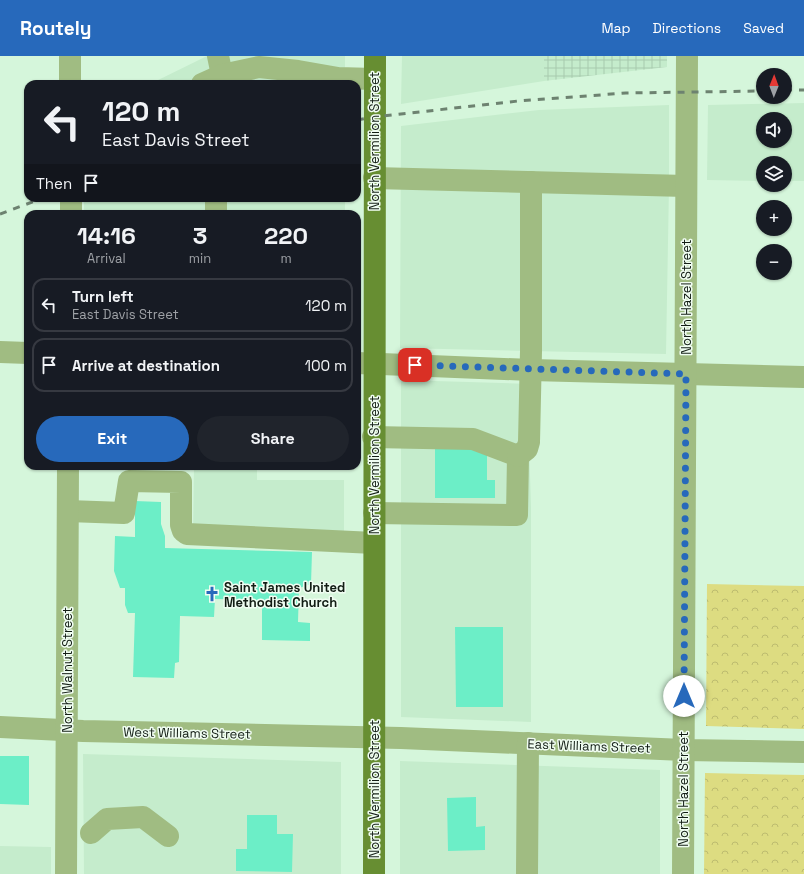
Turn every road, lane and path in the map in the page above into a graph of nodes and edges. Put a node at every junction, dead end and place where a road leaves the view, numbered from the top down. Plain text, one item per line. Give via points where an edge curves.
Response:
1 (70, 56) edge
2 (374, 56) edge
3 (687, 56) edge
4 (220, 66) edge
5 (374, 79) junction
6 (70, 80) edge
7 (206, 80) edge
8 (374, 178) junction
9 (531, 182) junction
10 (686, 186) junction
11 (0, 352) edge
12 (24, 353) edge
13 (366, 364) edge
14 (531, 370) junction
15 (686, 374) junction
16 (804, 377) edge
17 (373, 436) junction
18 (518, 456) junction
19 (68, 470) edge
20 (68, 511) junction
21 (374, 513) junction
22 (374, 543) junction
23 (0, 727) edge
24 (67, 729) junction
25 (374, 738) junction
26 (528, 743) junction
27 (684, 750) junction
28 (804, 752) edge
29 (91, 834) dead end
30 (168, 836) dead end
31 (66, 874) edge
32 (374, 874) edge
33 (527, 874) edge
34 (683, 874) edge

1 - 6 street
2 - 5 main road, North Vermilion Street
3 - 10 street, North Hazel Street
4 - 5 street via 259,67 338,78
4 - 7 street
5 - 8 main road, North Vermilion Street
8 - 9 street
8 - 13 main road, North Vermilion Street
9 - 10 street
9 - 14 street
10 - 15 street, North Hazel Street
11 - 12 street
13 - 14 street
13 - 17 main road, North Vermilion Street
14 - 15 street
14 - 18 street via 529,442 527,449
15 - 16 street
15 - 27 street, North Hazel Street
17 - 18 street via 473,439
17 - 21 main road, North Vermilion Street
18 - 21 street via 517,515
19 - 20 street, North Walnut Street
20 - 22 street via 124,512 129,481 181,482 181,525 187,534
20 - 24 street, North Walnut Street
21 - 22 main road, North Vermilion Street
22 - 25 main road, North Vermilion Street
23 - 24 street, West Williams Street
24 - 25 street, West Williams Street
24 - 31 street, North Walnut Street
25 - 26 street, East Williams Street
25 - 32 main road, North Vermilion Street
26 - 27 street, East Williams Street
26 - 33 street
27 - 28 street, East Williams Street
27 - 34 street, North Hazel Street
29 - 30 street via 107,819 143,817

